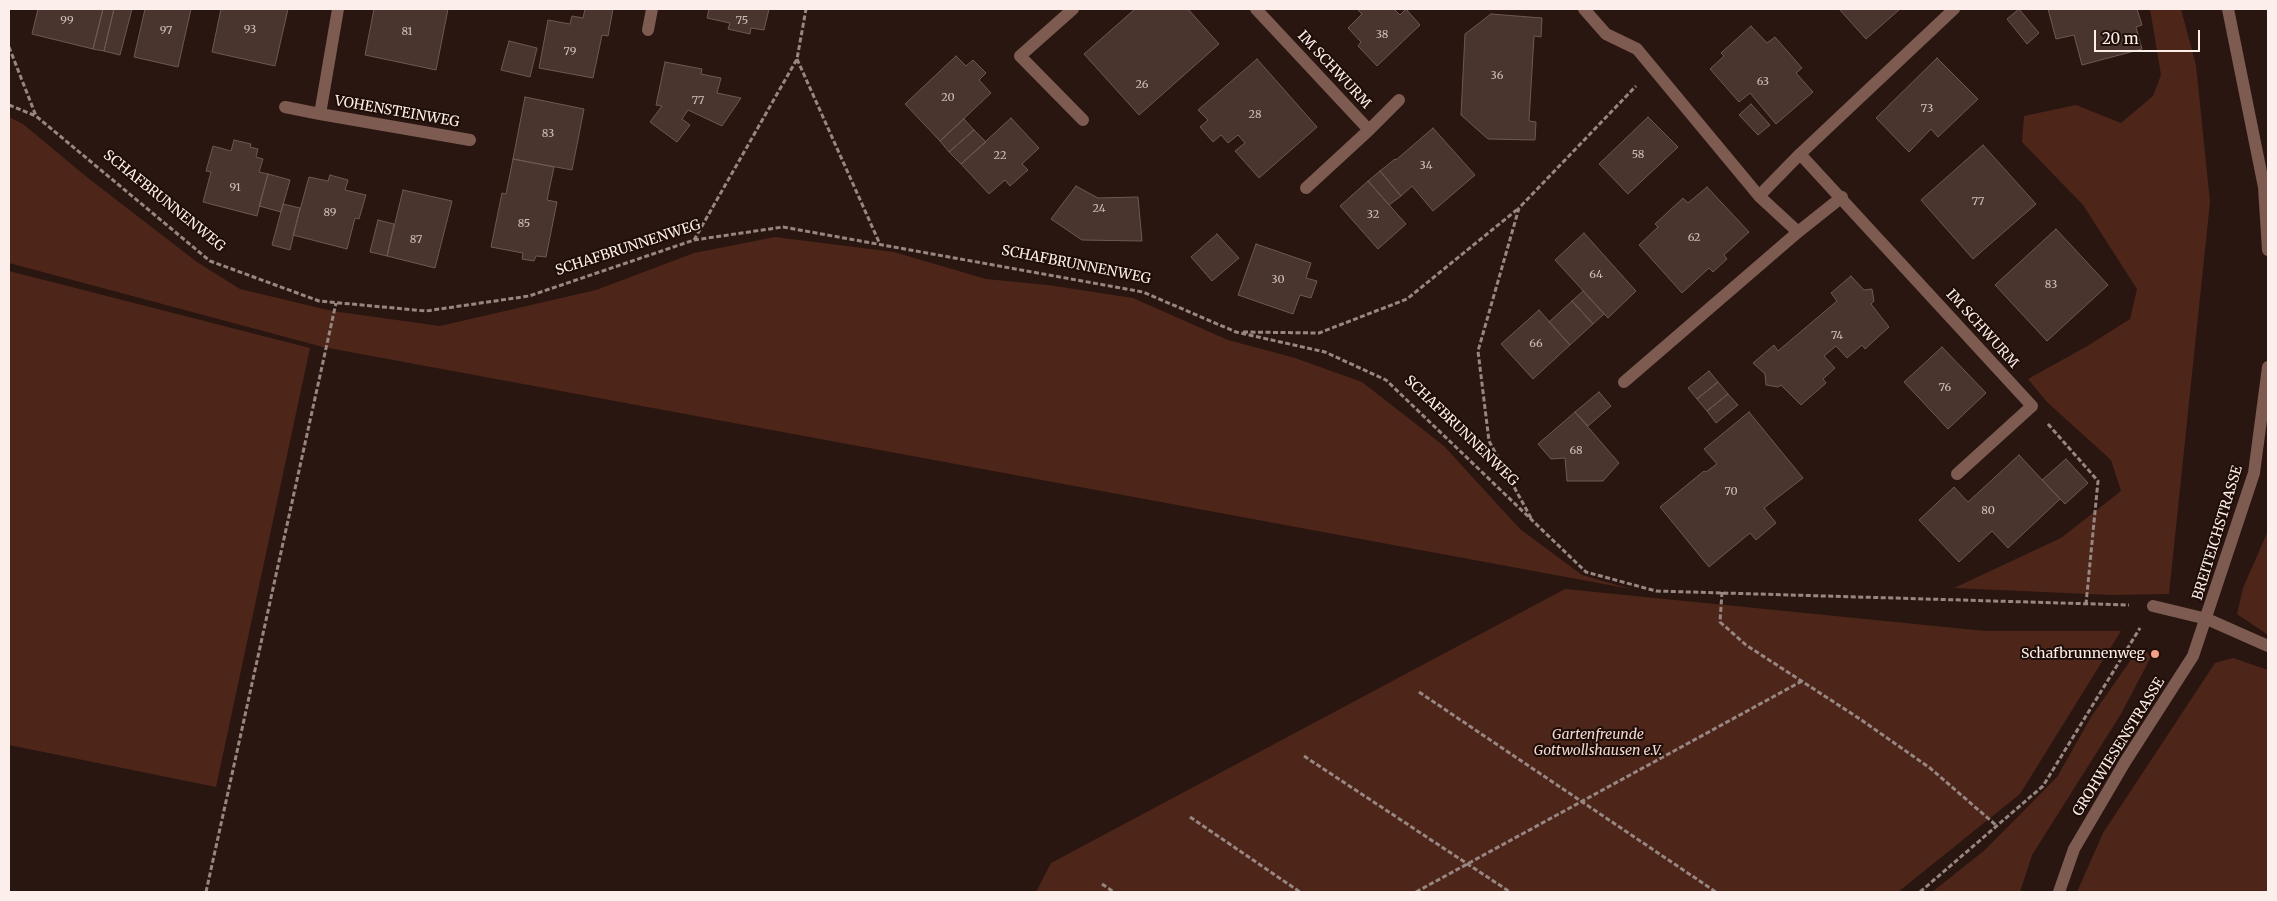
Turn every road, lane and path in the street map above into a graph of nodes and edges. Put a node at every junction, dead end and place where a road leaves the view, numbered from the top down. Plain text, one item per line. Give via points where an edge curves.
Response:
1 (338, 9) edge
2 (652, 9) edge
3 (806, 9) edge
4 (1073, 9) edge
5 (1256, 9) edge
6 (1584, 9) edge
7 (1954, 9) edge
8 (2228, 9) edge
9 (648, 30) dead end
10 (9, 47) edge
11 (797, 59) junction
12 (1652, 69) junction
13 (1399, 100) dead end
14 (9, 105) edge
15 (285, 107) dead end
16 (320, 114) junction
17 (36, 116) junction
18 (1083, 120) dead end
19 (1369, 130) junction
20 (470, 140) dead end
21 (1800, 154) junction
22 (1306, 188) dead end
23 (1759, 196) junction
24 (1842, 197) junction
25 (1519, 208) junction
26 (1798, 232) junction
27 (2268, 235) edge
28 (694, 240) junction
29 (879, 243) junction
30 (2268, 250) edge
31 (336, 303) junction
32 (1236, 332) junction
33 (2268, 367) edge
34 (1624, 382) dead end
35 (2032, 406) junction
36 (1957, 474) dead end
37 (1532, 521) junction
38 (1722, 592) junction
39 (2086, 604) junction
40 (2153, 606) junction
41 (2207, 619) junction
42 (2268, 646) edge
43 (1802, 681) junction
44 (1419, 692) dead end
45 (1304, 756) dead end
46 (1582, 801) junction
47 (1190, 817) dead end
48 (1997, 826) junction
49 (1467, 864) junction
50 (1102, 884) dead end
51 (206, 892) edge
52 (1114, 892) edge
53 (1300, 892) edge
54 (1416, 892) edge
55 (1510, 892) edge
56 (1716, 892) edge
57 (1920, 892) edge
58 (2059, 892) edge

1 - 16 street, VOHENSTEINWEG
2 - 9 street
3 - 11 path
4 - 18 street via 1020,56
5 - 19 street, IM SCHWURM
6 - 12 street via 1606,34 1637,49
7 - 21 street
8 - 27 street via 2264,186
10 - 17 path
11 - 28 path
11 - 29 path
12 - 23 street
12 - 25 path
13 - 19 street, IM SCHWURM
14 - 17 path, SCHAFBRUNNENWEG
15 - 16 street, VOHENSTEINWEG
16 - 20 street, VOHENSTEINWEG
17 - 31 path, SCHAFBRUNNENWEG via 210,261 319,301
19 - 22 street, IM SCHWURM
21 - 23 street
21 - 24 street, IM SCHWURM
23 - 26 street
24 - 26 street
24 - 35 street, IM SCHWURM
25 - 32 path via 1407,299 1320,333
25 - 37 path via 1478,351 1489,441
26 - 34 street
27 - 30 street
28 - 29 path, SCHAFBRUNNENWEG via 783,226
28 - 31 path, SCHAFBRUNNENWEG via 529,296 426,311
29 - 32 path, SCHAFBRUNNENWEG via 1143,292
31 - 51 path
32 - 37 path, SCHAFBRUNNENWEG via 1325,352 1386,380
33 - 41 street, BREITEICHSTRASSE via 2254,473
35 - 36 street
35 - 39 path via 2098,481
37 - 38 path, SCHAFBRUNNENWEG via 1586,572 1656,590
38 - 39 path, SCHAFBRUNNENWEG
38 - 43 path via 1720,622 1746,645
39 - 40 path, SCHAFBRUNNENWEG
40 - 41 street
40 - 48 path via 2044,786
41 - 42 street
41 - 58 street, GROHWIESENSTRASSE via 2193,656 2074,849
43 - 46 path
43 - 48 path via 1930,768
44 - 46 path
45 - 49 path
46 - 49 path
46 - 56 path
47 - 53 path
48 - 57 path
49 - 54 path
49 - 55 path
50 - 52 path

